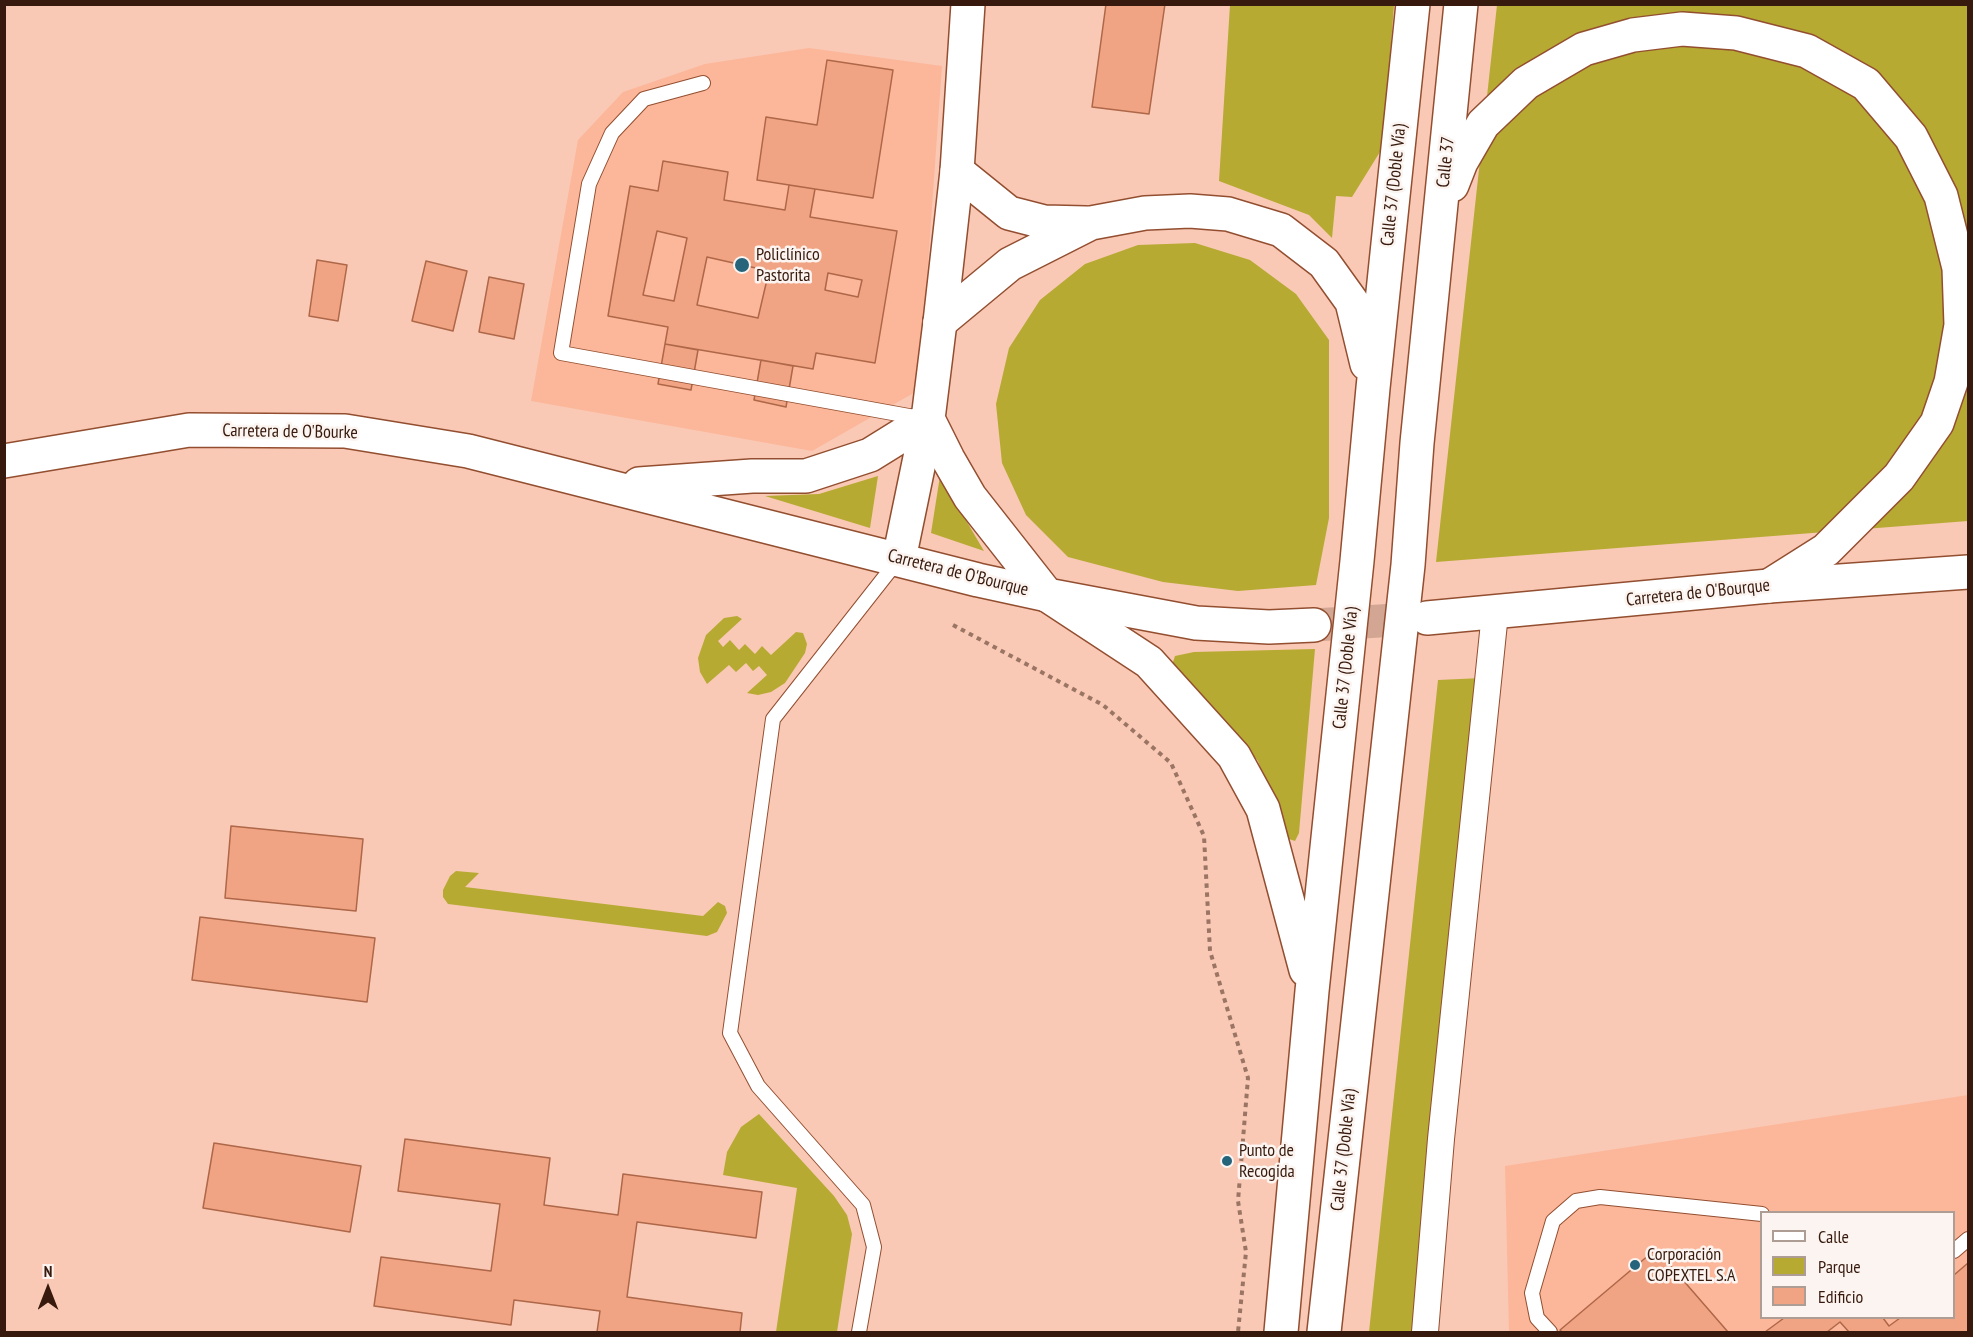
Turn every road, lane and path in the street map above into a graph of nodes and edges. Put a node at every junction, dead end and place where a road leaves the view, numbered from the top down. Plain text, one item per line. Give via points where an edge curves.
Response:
1 (968, 4) edge
2 (1413, 4) edge
3 (1461, 4) edge
4 (703, 83) dead end
5 (957, 171) junction
6 (1440, 215) junction
7 (1091, 223) junction
8 (940, 321) junction
9 (1373, 388) junction
10 (928, 419) junction
11 (4, 461) edge
12 (608, 486) junction
13 (898, 559) junction
14 (1968, 572) edge
15 (1769, 586) junction
16 (1047, 595) junction
17 (1495, 613) junction
18 (1427, 618) tunnel mouth
19 (953, 625) dead end
20 (1314, 626) tunnel mouth
21 (1312, 991) junction
22 (1760, 1214) edge
23 (1968, 1239) edge
24 (1955, 1249) edge
25 (859, 1332) edge
26 (1238, 1332) edge
27 (1281, 1332) edge
28 (1324, 1332) edge
29 (1425, 1332) edge
30 (1550, 1332) edge

1 - 5 main road
2 - 9 main road, Calle 37 (Doble Vía)
3 - 6 main road, Calle 37
4 - 10 lane via 644,99 612,133 589,184 561,353
5 - 7 main road via 1009,213 1044,222
5 - 8 main road
6 - 15 main road via 1461,162 1483,124 1527,83 1584,49 1633,35 1682,29 1736,33 1807,51 1866,84 1911,137 1941,196 1959,268 1961,325 1951,382 1937,423 1899,477 1826,550
6 - 28 main road, Calle 37 (Doble Vía) via 1406,577
7 - 8 main road via 1011,264
7 - 9 main road via 1145,213 1190,211 1228,214 1281,230 1324,263 1352,302
8 - 10 main road
9 - 21 main road, Calle 37 (Doble Vía)
10 - 12 main road via 870,455 806,476
10 - 13 main road
10 - 16 main road via 970,497
11 - 12 main road, Carretera de O'Bourke via 189,430 345,431 468,451
12 - 13 main road, Carretera de O'Bourque
13 - 16 main road, Carretera de O'Bourque
13 - 25 lane via 773,719 729,1033 758,1086 863,1205 874,1247
14 - 15 main road, Carretera de O'Bourque
15 - 17 main road, Carretera de O'Bourque
16 - 20 main road, Carretera de O'Bourque via 1196,623
16 - 21 main road via 1149,662 1234,756 1263,809
17 - 18 main road, Carretera de O'Bourque
17 - 29 street
19 - 26 path via 1103,705 1171,763 1204,836 1210,951 1248,1078 1238,1201 1246,1252
21 - 27 main road, Calle 37 (Doble Vía)
22 - 30 lane via 1600,1197 1576,1201 1553,1221 1532,1293 1537,1318
23 - 24 lane

